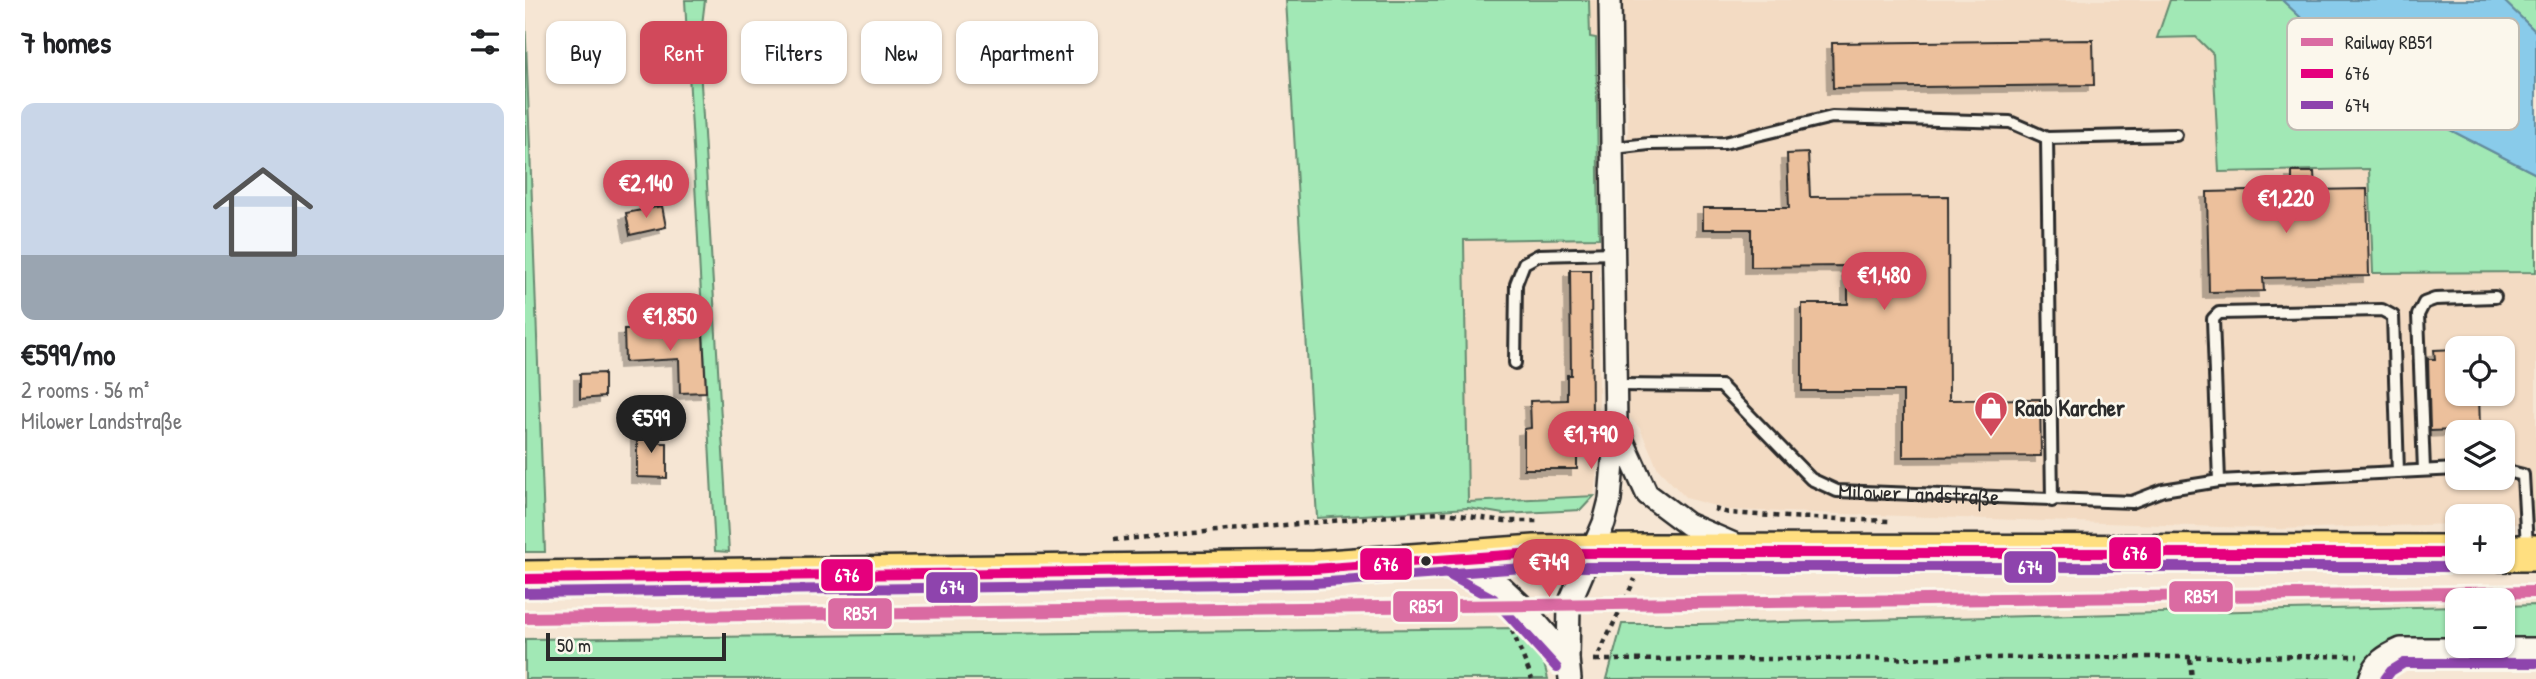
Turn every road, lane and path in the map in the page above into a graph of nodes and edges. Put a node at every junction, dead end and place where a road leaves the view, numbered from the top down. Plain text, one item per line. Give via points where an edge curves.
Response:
1 (1610, 0) edge
2 (2176, 135) dead end
3 (2046, 138) junction
4 (1614, 148) junction
5 (1614, 253) junction
6 (2495, 297) dead end
7 (1515, 363) dead end
8 (1616, 385) junction
9 (1616, 426) junction
10 (2445, 469) edge
11 (2424, 470) junction
12 (2398, 472) junction
13 (2515, 473) edge
14 (2536, 474) edge
15 (2523, 475) junction
16 (2219, 481) junction
17 (2052, 500) junction
18 (1549, 522) dead end
19 (1100, 541) dead end
20 (1592, 552) junction
21 (1636, 552) junction
22 (1754, 553) junction
23 (2445, 553) edge
24 (2522, 553) edge
25 (1450, 560) junction
26 (525, 579) edge
27 (2536, 649) edge
28 (2385, 656) junction
29 (2190, 659) junction
30 (1595, 660) junction
31 (1569, 669) edge
32 (2192, 679) edge
33 (2370, 679) edge

1 - 4 street
2 - 3 lane
3 - 4 lane via 2010,122 1832,117 1724,144
3 - 17 lane
4 - 5 street
5 - 7 lane via 1539,255 1524,263 1516,284
5 - 8 street
6 - 11 lane via 2435,299 2424,303 2418,315
8 - 9 street
8 - 17 lane, Milower Landstraße via 1721,386 1811,480 1837,491
9 - 20 street via 1610,500
9 - 22 street via 1647,494 1687,524
10 - 11 lane, Milower Landstraße
11 - 12 lane, Milower Landstraße
12 - 16 lane, Milower Landstraße
12 - 16 lane via 2393,316 2382,310 2219,313 2213,319
13 - 15 lane
14 - 15 lane
15 - 24 lane
16 - 17 lane, Milower Landstraße via 2163,490 2132,502
18 - 19 path via 1445,513
20 - 21 main road
20 - 25 main road
20 - 31 street via 1569,604
21 - 22 main road
21 - 30 path via 1635,580
22 - 23 main road
25 - 26 main road via 1314,569
25 - 31 street via 1502,587
27 - 28 street via 2401,649
28 - 29 path
28 - 33 street via 2373,667
29 - 30 path
29 - 32 path
30 - 31 path

